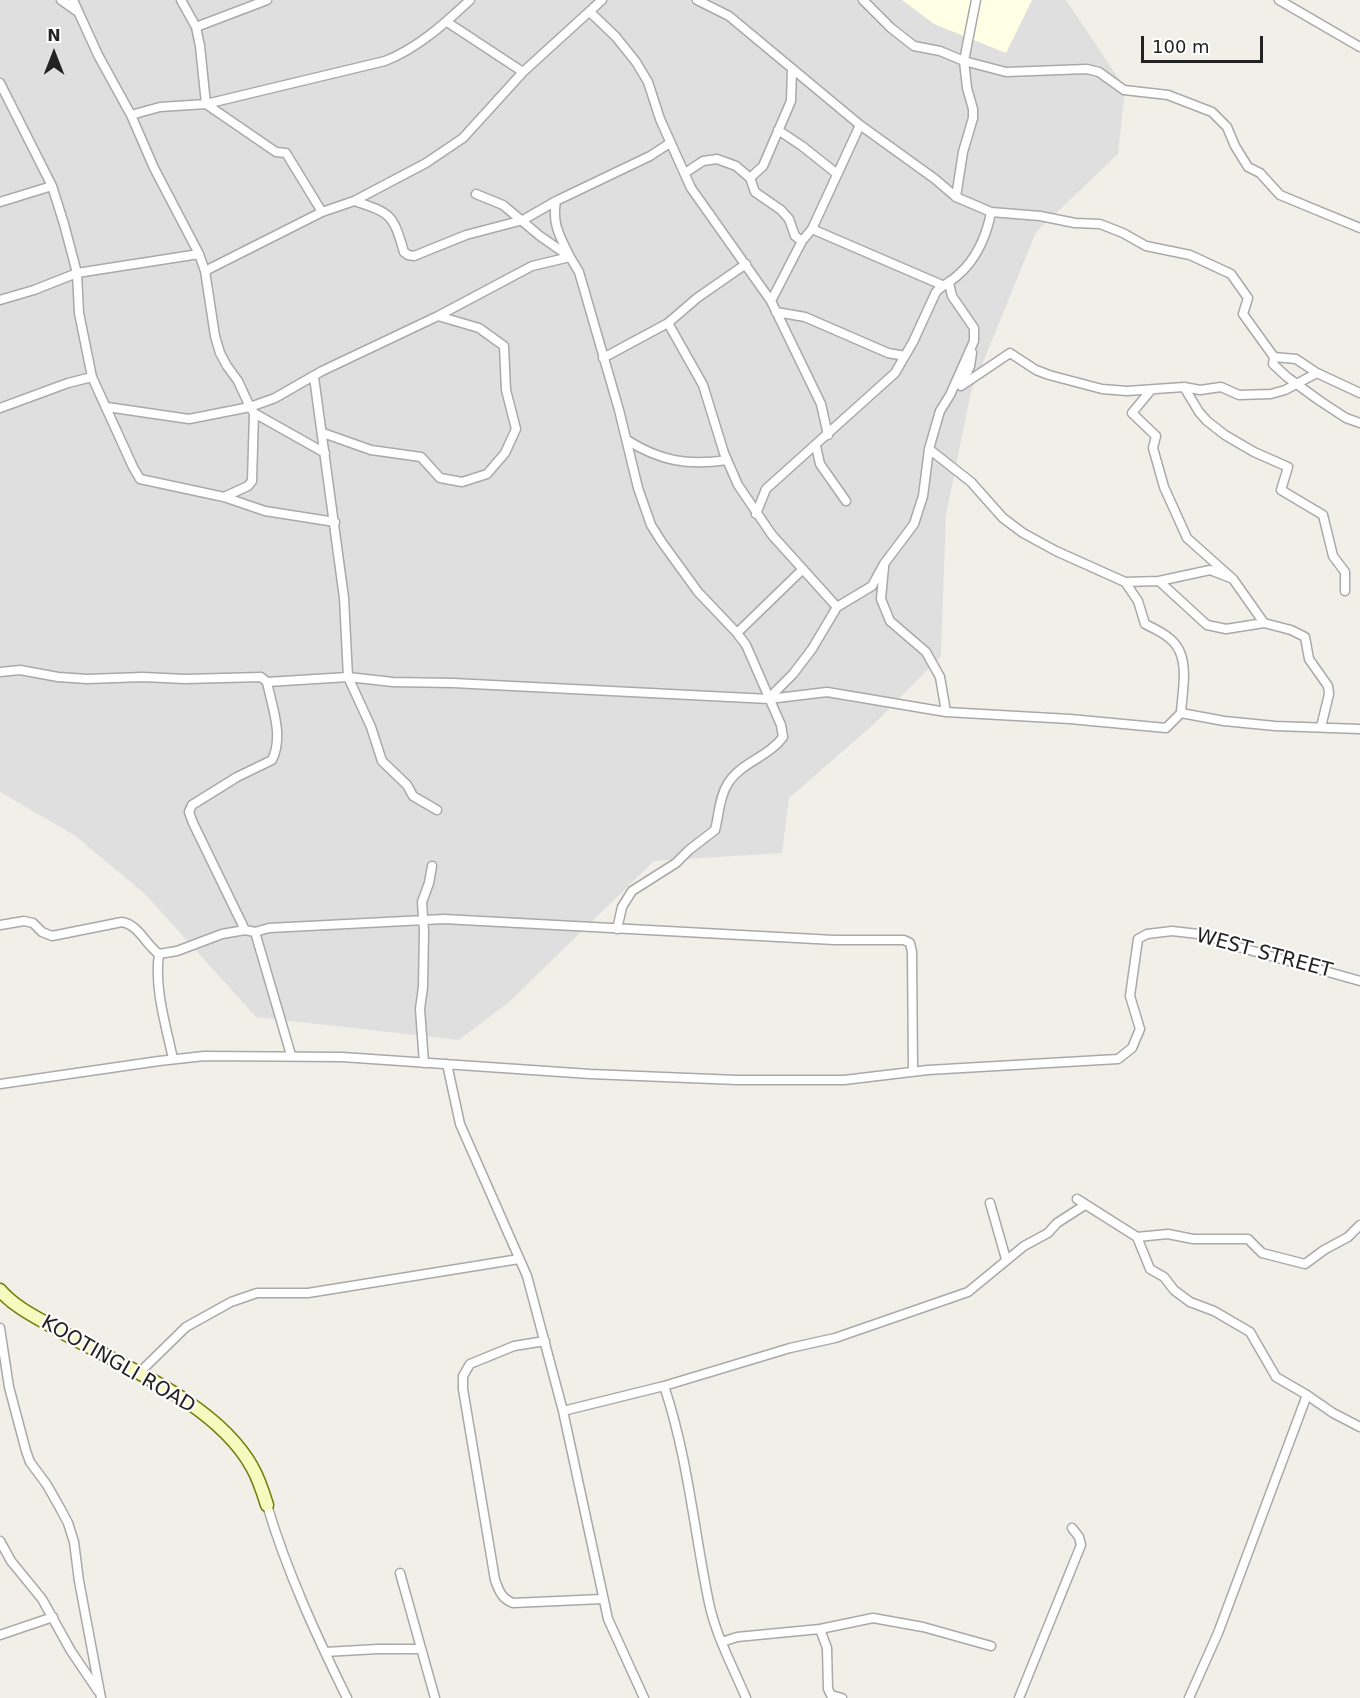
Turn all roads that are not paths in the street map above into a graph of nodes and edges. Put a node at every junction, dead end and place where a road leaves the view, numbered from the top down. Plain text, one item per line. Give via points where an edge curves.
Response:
1 (61, 0) edge
2 (73, 0) edge
3 (181, 0) edge
4 (267, 0) edge
5 (470, 0) edge
6 (602, 0) edge
7 (697, 0) edge
8 (863, 0) edge
9 (976, 0) edge
10 (1279, 0) edge
11 (78, 12) junction
12 (590, 12) junction
13 (447, 22) junction
14 (196, 27) junction
15 (1360, 47) edge
16 (964, 61) junction
17 (792, 70) junction
18 (524, 72) junction
19 (0, 83) edge
20 (3, 99) edge
21 (206, 104) junction
22 (131, 115) junction
23 (860, 125) junction
24 (778, 130) junction
25 (670, 143) junction
26 (685, 173) junction
27 (836, 173) junction
28 (750, 178) junction
29 (52, 186) junction
30 (476, 194) dead end
31 (956, 197) junction
32 (354, 201) junction
33 (556, 201) junction
34 (0, 202) edge
35 (322, 212) junction
36 (991, 212) junction
37 (523, 220) junction
38 (1360, 228) edge
39 (812, 229) junction
40 (802, 242) junction
41 (199, 254) junction
42 (570, 257) junction
43 (746, 264) junction
44 (205, 271) junction
45 (76, 273) junction
46 (945, 284) junction
47 (0, 300) edge
48 (771, 302) junction
49 (776, 312) junction
50 (438, 316) junction
51 (668, 323) junction
52 (974, 341) junction
53 (905, 356) junction
54 (1274, 357) junction
55 (603, 358) junction
56 (1317, 374) junction
57 (92, 376) junction
58 (314, 377) junction
59 (1296, 384) junction
60 (1184, 387) junction
61 (1151, 390) junction
62 (1360, 393) edge
63 (107, 407) junction
64 (0, 408) edge
65 (252, 410) junction
66 (1360, 423) edge
67 (322, 432) junction
68 (828, 435) junction
69 (627, 440) junction
70 (816, 446) junction
71 (930, 448) junction
72 (326, 453) junction
73 (727, 460) junction
74 (224, 498) junction
75 (846, 501) dead end
76 (756, 514) junction
77 (334, 522) junction
78 (884, 564) junction
79 (803, 569) junction
80 (1233, 579) junction
81 (1159, 581) junction
82 (1125, 582) junction
83 (1345, 591) dead end
84 (837, 607) junction
85 (1264, 623) junction
86 (738, 633) junction
87 (0, 672) edge
88 (348, 677) junction
89 (267, 682) junction
90 (769, 699) junction
91 (946, 712) junction
92 (1181, 714) junction
93 (1321, 727) junction
94 (1360, 729) edge
95 (437, 810) dead end
96 (432, 866) dead end
97 (423, 920) junction
98 (0, 925) edge
99 (617, 929) junction
100 (245, 930) junction
101 (255, 932) junction
102 (159, 954) junction
103 (1360, 981) edge
104 (291, 1055) junction
105 (173, 1059) junction
106 (424, 1063) junction
107 (447, 1064) junction
108 (913, 1071) junction
109 (0, 1084) edge
110 (1077, 1199) dead end
111 (990, 1203) dead end
112 (1085, 1205) junction
113 (1360, 1225) edge
114 (1137, 1237) junction
115 (519, 1259) junction
116 (1006, 1259) junction
117 (0, 1290) edge
118 (0, 1328) edge
119 (545, 1341) junction
120 (140, 1372) junction
121 (664, 1386) junction
122 (1307, 1395) junction
123 (563, 1411) junction
124 (1360, 1427) edge
125 (267, 1505) joint
126 (1072, 1528) dead end
127 (0, 1541) edge
128 (400, 1573) dead end
129 (602, 1599) junction
130 (53, 1617) junction
131 (820, 1629) junction
132 (0, 1635) edge
133 (722, 1642) junction
134 (991, 1646) dead end
135 (421, 1649) junction
136 (325, 1652) junction
137 (101, 1697) edge
138 (348, 1698) edge
139 (435, 1698) edge
140 (644, 1698) edge
141 (746, 1698) edge
142 (842, 1698) edge
143 (1019, 1698) edge
144 (1189, 1698) edge

1 - 11 street
2 - 11 street
3 - 14 street
4 - 14 street
5 - 13 street
6 - 12 street
7 - 17 street via 729,16
8 - 16 street via 914,46
9 - 16 street
10 - 15 street
11 - 22 street
12 - 18 street
12 - 25 street via 636,62 648,82
13 - 18 street
13 - 21 street via 418,44 385,61
14 - 21 street
16 - 31 street via 973,118
16 - 38 street via 1006,72 1087,69 1099,72 1124,90 1168,95 1212,112 1227,127 1248,167 1260,173 1280,195
17 - 23 street
17 - 24 street via 791,101
18 - 32 street via 463,138 426,163
19 - 20 street
20 - 29 street
21 - 22 street via 160,107
21 - 35 street via 276,152 286,153
22 - 41 street
23 - 27 street
23 - 31 street
24 - 27 street
24 - 28 street via 764,166
25 - 26 street
25 - 33 street
26 - 28 street via 703,161 717,159 736,166
26 - 43 street via 691,188
27 - 39 street
28 - 40 street via 755,192 781,210
29 - 34 street
29 - 45 street
30 - 37 street via 503,205
31 - 36 street
32 - 35 street
32 - 37 street via 388,215 404,252 414,256 466,235
33 - 37 street
33 - 42 street via 558,233
35 - 44 street
36 - 46 street via 974,255 964,270
36 - 54 street via 1100,224 1146,246 1190,255 1231,274 1248,298 1243,314
37 - 42 street
39 - 40 street
39 - 46 street
40 - 48 street
41 - 44 street
41 - 45 street
42 - 50 street via 532,266
42 - 55 street via 579,272
43 - 48 street
43 - 51 street
44 - 65 street via 220,353
45 - 47 street
45 - 57 street via 79,312
46 - 52 street via 974,328
46 - 53 street via 936,292
48 - 49 street
49 - 53 street via 805,317 888,353
49 - 68 street via 821,404
50 - 58 street
50 - 67 street via 479,328 504,346 506,390 516,429 505,453 487,474 462,482 440,478 421,457 371,450
51 - 55 street
51 - 73 street via 703,384
52 - 61 street via 970,366 961,386 1010,352 1048,375 1102,389
52 - 71 street via 940,411
53 - 68 street via 889,380
54 - 56 street via 1296,359
54 - 59 street via 1273,364
55 - 69 street
56 - 59 street
56 - 62 street
57 - 63 street
57 - 64 street
58 - 65 street
58 - 67 street
59 - 60 street via 1271,394 1244,395 1221,387
59 - 66 street via 1346,418
60 - 61 street
60 - 83 street via 1199,412 1225,435 1288,467 1281,490 1323,515 1333,556 1345,572
61 - 80 street via 1132,413 1156,436 1153,448 1164,487 1187,538
63 - 65 street via 189,419
63 - 74 street via 140,479
65 - 72 street
65 - 74 street via 252,480
67 - 72 street
68 - 70 street
69 - 73 street via 675,461
69 - 86 street via 645,509 661,541 698,592
70 - 75 street via 820,464
70 - 76 street via 766,489
71 - 78 street via 923,496 914,524
71 - 82 street via 1023,533
72 - 77 street
73 - 76 street
74 - 77 street via 265,511
76 - 79 street
77 - 88 street
78 - 84 street via 872,586
78 - 91 street via 881,599 890,621 931,660 940,678
79 - 84 street
79 - 86 street
80 - 81 street via 1210,570
80 - 85 street
81 - 82 street
81 - 85 street via 1207,625 1226,628
82 - 92 street via 1138,602 1145,624 1165,635 1179,650 1183,673
84 - 90 street via 793,674
85 - 93 street via 1301,634 1306,640 1309,659 1328,686
86 - 90 street
87 - 89 street via 20,670 87,679 261,677
88 - 89 street
88 - 90 street
88 - 95 street via 382,760 413,796
89 - 100 street via 277,734 272,760 192,805 189,812
90 - 91 street via 827,692
90 - 99 street via 781,725 783,736 778,744 728,782 721,795 715,830 676,863 632,891 622,907
91 - 92 street via 1166,728
92 - 93 street via 1254,724
93 - 94 street
96 - 97 street via 422,902
97 - 99 street
97 - 101 street via 268,928
97 - 106 street via 420,1010
98 - 102 street via 24,921 52,936 129,923
99 - 108 street via 904,940 910,943 912,952
100 - 101 street
100 - 102 street
101 - 104 street
102 - 105 street via 163,1011
103 - 108 street, WEST STREET via 1207,935 1172,931 1147,934 1138,939 1130,996 1140,1029 1132,1048 1118,1059
104 - 105 street
104 - 106 street
105 - 109 street
106 - 107 street
107 - 108 street via 737,1080 844,1080
107 - 115 street via 460,1124
110 - 112 street
111 - 116 street
112 - 114 street
112 - 116 street
113 - 114 street via 1305,1264 1262,1253 1248,1239 1193,1239 1168,1234
114 - 122 street via 1150,1269 1190,1302 1250,1332 1276,1377
115 - 119 street
115 - 120 street via 308,1293 257,1293 231,1302 186,1328
116 - 121 street via 968,1292 836,1338
117 - 120 street, KOOTINGLI ROAD via 21,1308
118 - 137 street via 9,1387 26,1451 68,1523 74,1542
119 - 123 street
119 - 129 street via 514,1346 470,1364 463,1376 495,1580 501,1594 513,1603
120 - 125 street, KOOTINGLI ROAD via 217,1425 251,1465
121 - 123 street
121 - 133 street via 682,1457 710,1606
122 - 124 street
122 - 144 street via 1218,1634
123 - 129 street
125 - 136 street via 289,1570
126 - 143 street via 1081,1545
127 - 130 street
128 - 135 street
129 - 140 street
130 - 132 street
130 - 137 street
131 - 133 street
131 - 134 street via 873,1618
131 - 142 street via 827,1648 828,1689 831,1695
133 - 141 street
135 - 136 street
135 - 139 street
136 - 138 street

